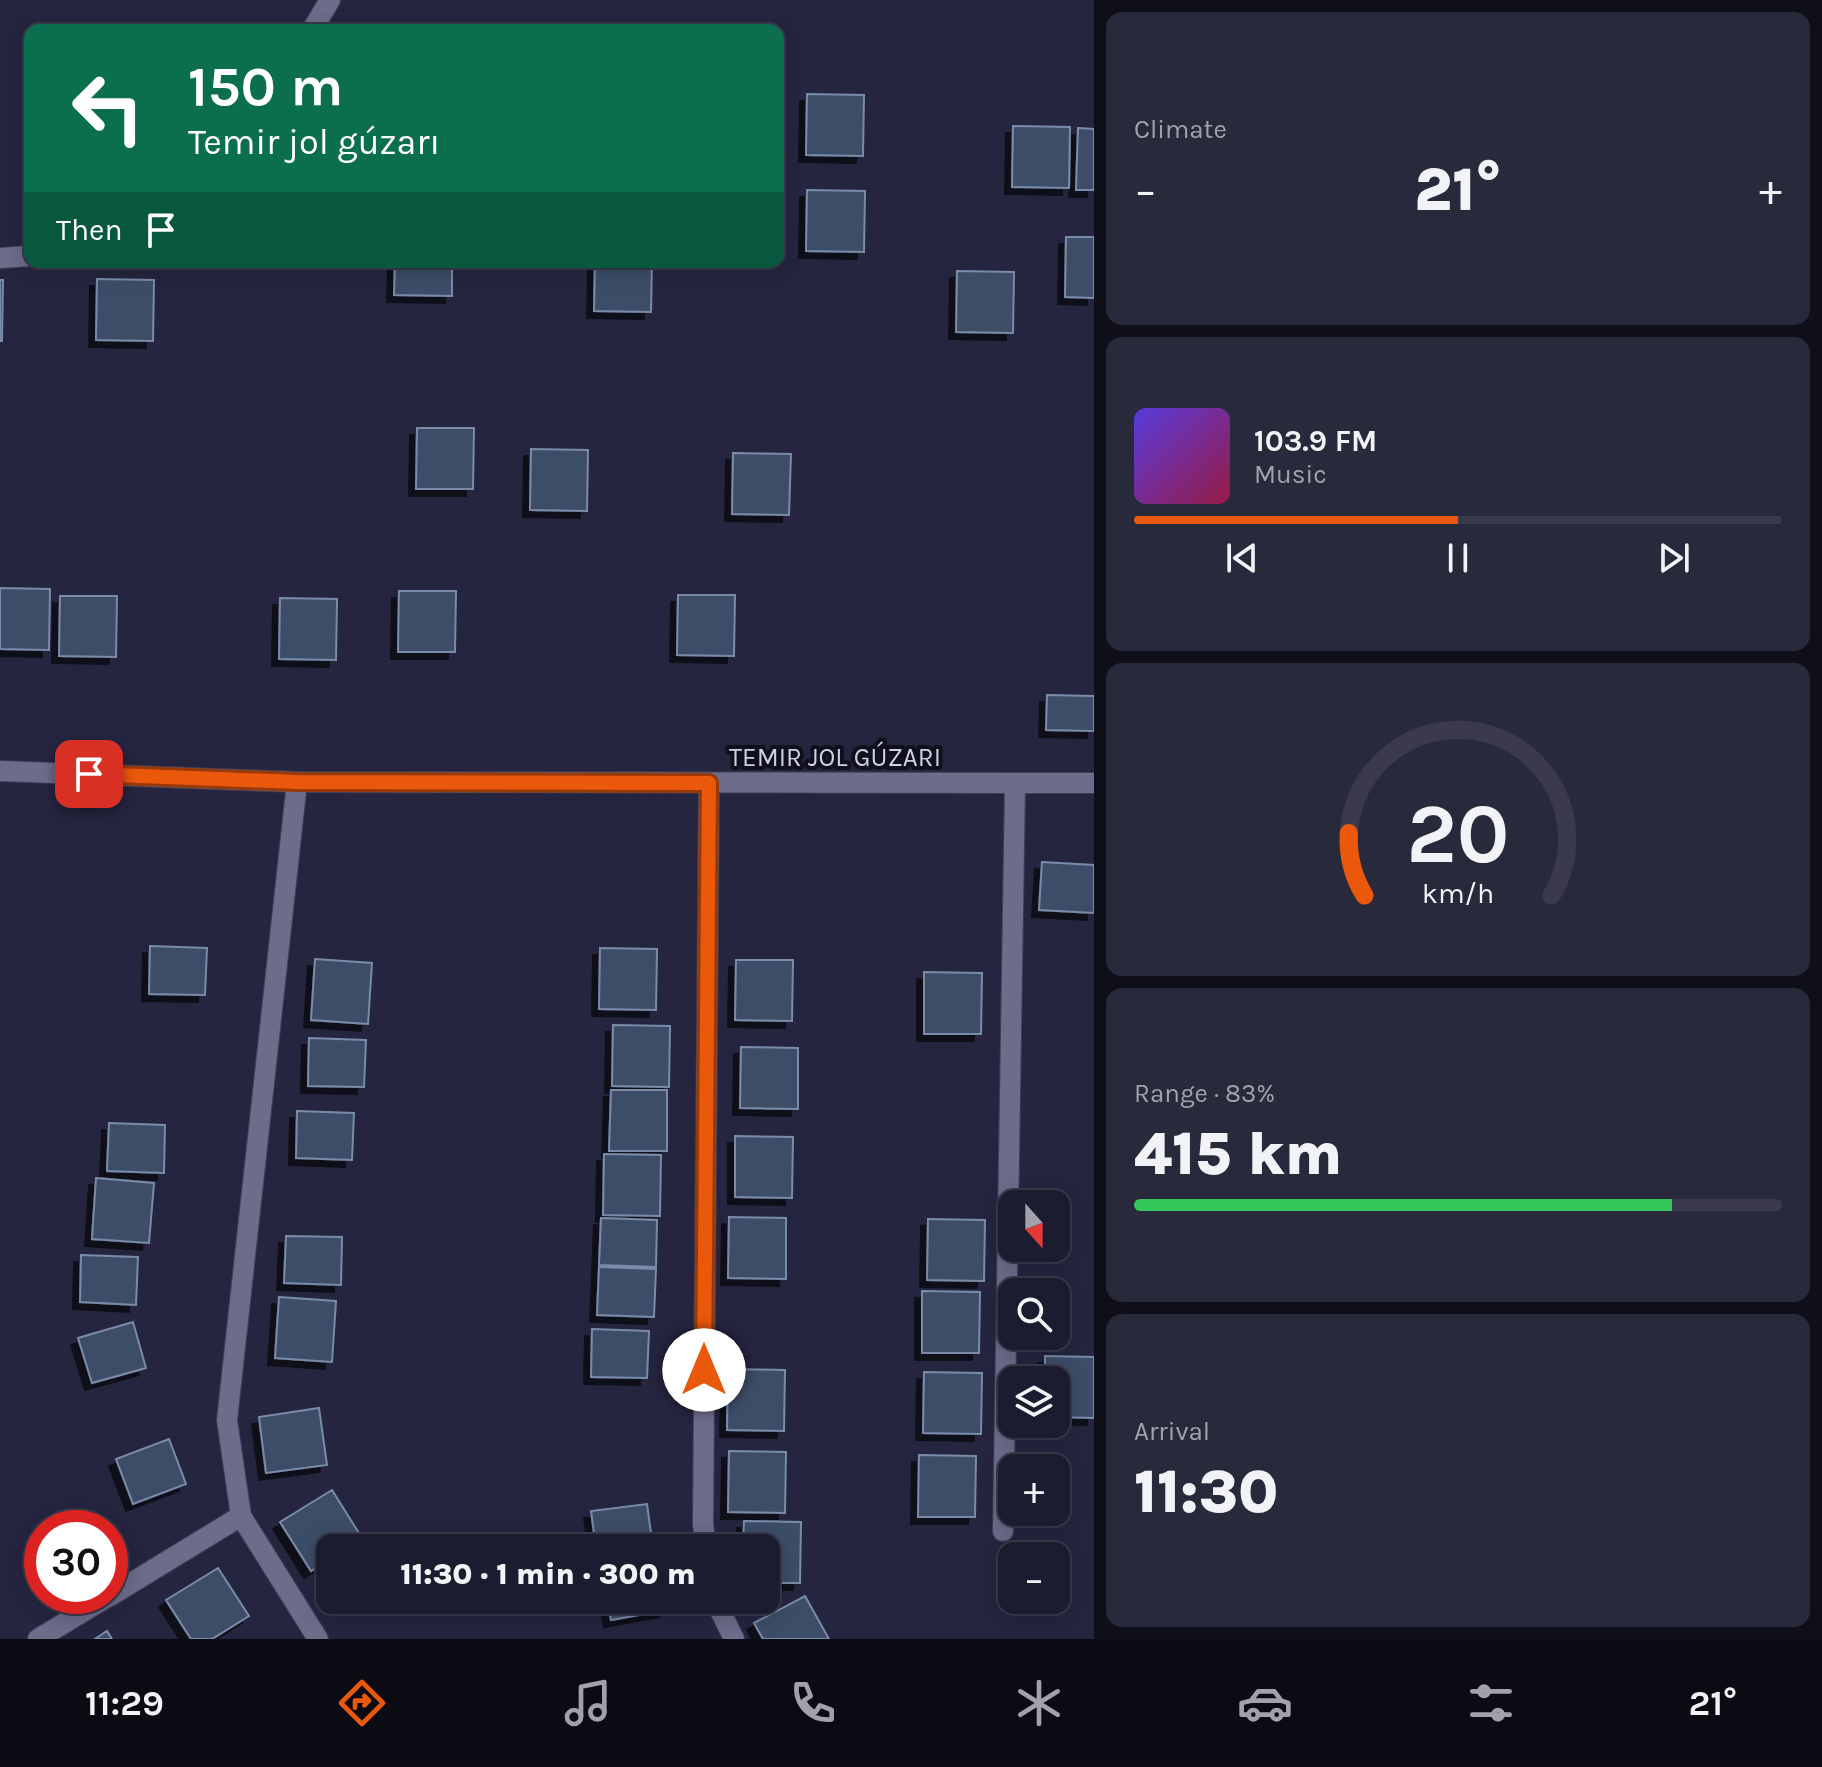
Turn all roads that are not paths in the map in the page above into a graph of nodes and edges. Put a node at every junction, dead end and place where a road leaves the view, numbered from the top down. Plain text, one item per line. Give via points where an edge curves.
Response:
1 (330, 0) edge
2 (316, 24) edge
3 (24, 256) edge
4 (0, 258) edge
5 (0, 771) edge
6 (297, 782) junction
7 (709, 783) junction
8 (1094, 783) edge
9 (1015, 784) junction
10 (241, 1516) junction
11 (1003, 1531) dead end
12 (705, 1534) edge
13 (128, 1585) edge
14 (80, 1614) edge
15 (722, 1614) edge
16 (38, 1639) edge
17 (318, 1639) edge
18 (734, 1639) edge

1 - 2 street
3 - 4 street
5 - 6 street
6 - 7 street
6 - 10 street via 227,1420
7 - 9 street
7 - 12 street
8 - 9 street
9 - 11 street
10 - 13 street
10 - 17 street
14 - 16 street
15 - 18 street

